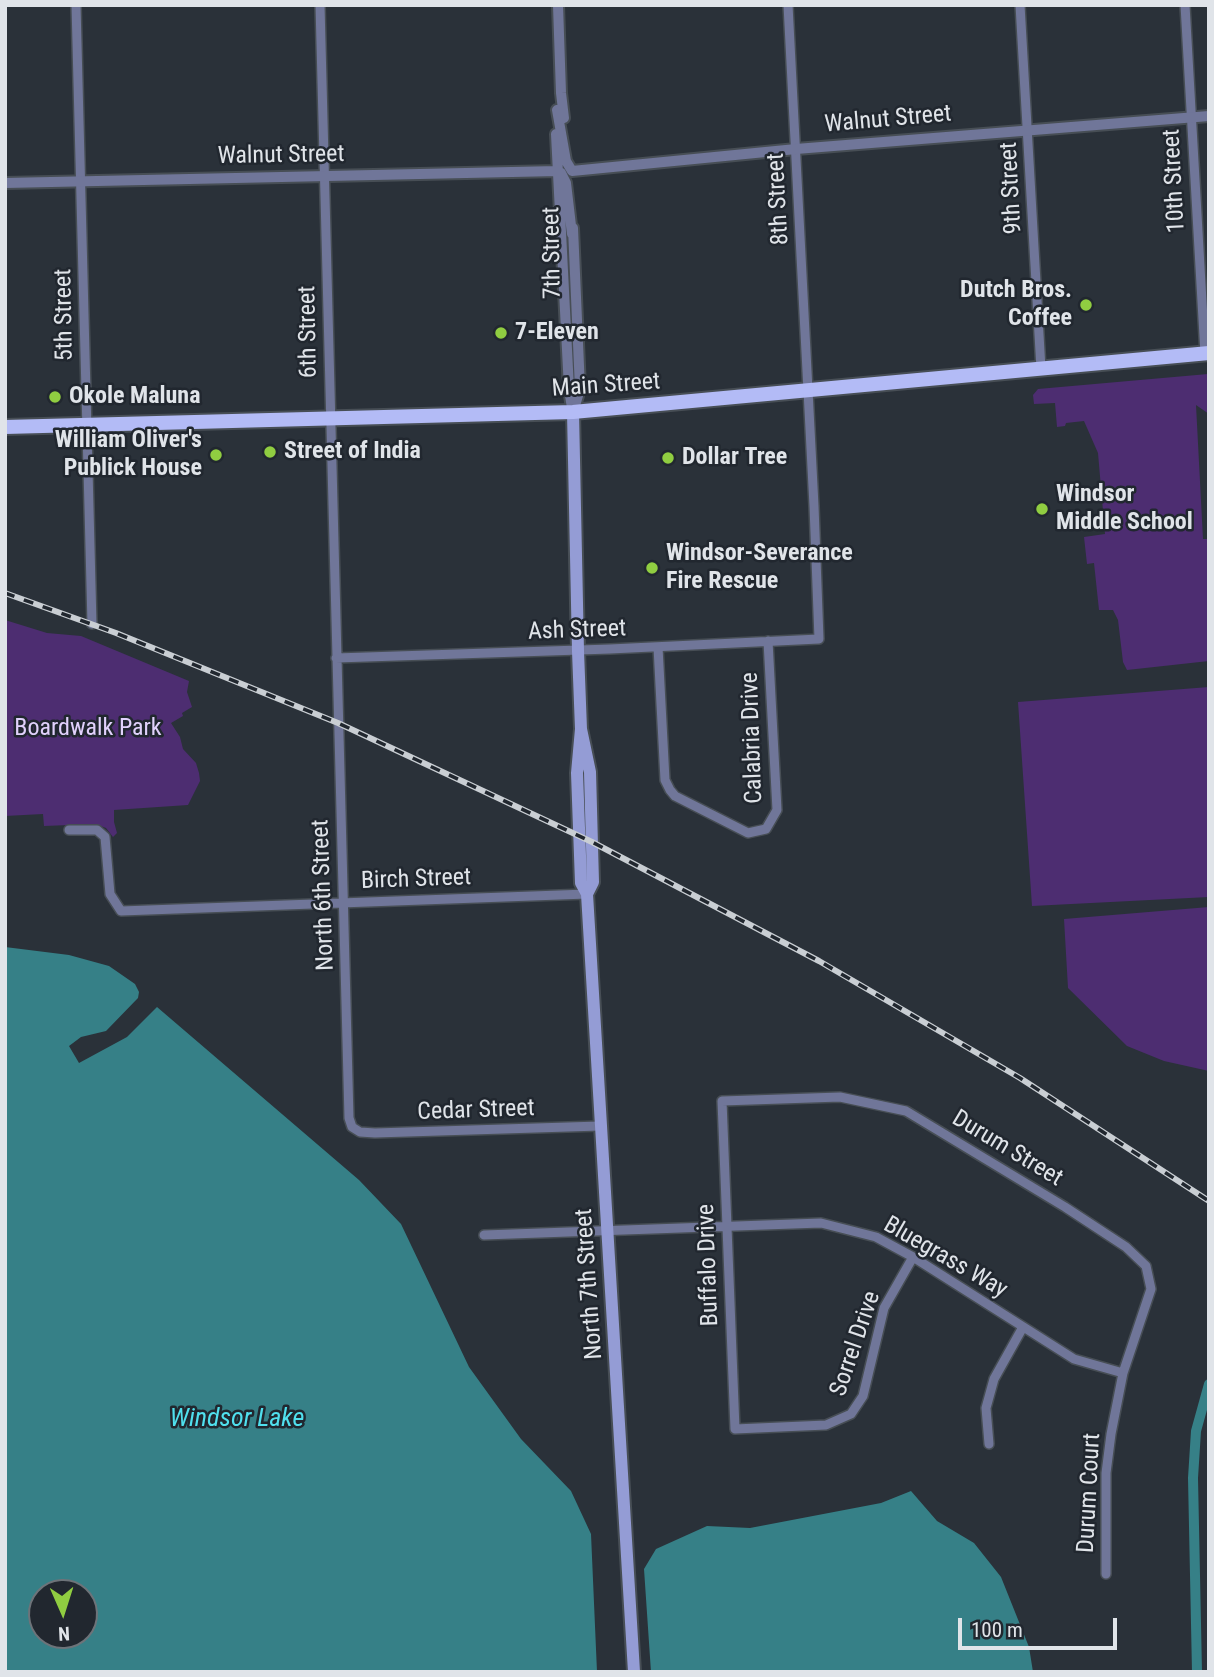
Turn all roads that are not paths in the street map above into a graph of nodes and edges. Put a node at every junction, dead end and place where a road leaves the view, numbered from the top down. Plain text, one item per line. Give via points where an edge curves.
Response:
1 (76, 5) edge
2 (320, 5) edge
3 (558, 5) edge
4 (788, 5) edge
5 (1020, 5) edge
6 (1185, 5) edge
7 (561, 93) junction
8 (557, 110) junction
9 (1209, 116) edge
10 (1191, 118) junction
11 (1028, 130) junction
12 (796, 149) junction
13 (558, 171) junction
14 (572, 171) junction
15 (325, 175) junction
16 (81, 181) junction
17 (5, 183) edge
18 (572, 234) junction
19 (1207, 354) edge
20 (1041, 369) junction
21 (808, 390) junction
22 (573, 412) junction
23 (331, 419) junction
24 (87, 425) junction
25 (5, 427) edge
26 (92, 624) dead end
27 (819, 639) joint
28 (768, 641) junction
29 (658, 647) junction
30 (578, 651) junction
31 (336, 658) junction
32 (69, 830) dead end
33 (587, 894) junction
34 (344, 902) junction
35 (722, 1101) joint
36 (600, 1126) junction
37 (355, 1129) joint
38 (727, 1226) junction
39 (608, 1229) junction
40 (484, 1235) dead end
41 (914, 1257) junction
42 (1023, 1327) junction
43 (1124, 1373) junction
44 (735, 1429) joint
45 (989, 1444) dead end
46 (1106, 1574) dead end
47 (635, 1672) edge

1 - 16 street, 5th Street
2 - 15 street, 6th Street
3 - 7 street, 7th Street
4 - 12 street, 8th Street
5 - 11 street, 9th Street
6 - 10 street, 10th Street
7 - 8 street, 7th Street
7 - 14 street, 7th Street
8 - 13 street, 7th Street
8 - 14 street
9 - 10 street, Walnut Street
10 - 11 street, Walnut Street
10 - 19 street, 10th Street
11 - 12 street, Walnut Street
11 - 20 street, 9th Street
12 - 14 street, Walnut Street
12 - 21 street, 8th Street
13 - 15 street, Walnut Street
13 - 18 street via 566,183
13 - 22 street, 7th Street
14 - 18 street, 7th Street
15 - 16 street, Walnut Street
15 - 23 street, 6th Street
16 - 17 street, Walnut Street
16 - 24 street, 5th Street
18 - 22 street, 7th Street via 580,389
19 - 20 main road, Main Street
20 - 21 main road, Main Street
21 - 22 main road, Main Street
21 - 27 street, 8th Street
22 - 23 main road, Main Street
22 - 30 main road, 7th Street
23 - 24 main road, Main Street
23 - 31 street, 6th Street
24 - 25 main road, Main Street
24 - 26 street, 5th Street
27 - 28 street, Ash Street
28 - 29 street, Ash Street
28 - 29 street, Calabria Drive via 776,810 766,829 748,833 675,796 665,780
29 - 30 street, Ash Street
30 - 31 street, Ash Street
30 - 33 main road, North 7th Street via 581,883
31 - 34 street, North 6th Street
32 - 34 street, Birch Street via 103,834 110,894 121,911
33 - 34 street, Birch Street
33 - 36 main road, North 7th Street
34 - 37 street, North 6th Street via 349,1118
35 - 38 street, Buffalo Drive
35 - 43 street, Durum Street via 840,1097 906,1111 1126,1247 1146,1266 1151,1289
36 - 37 street, Cedar Street via 375,1133
36 - 39 main road, North 7th Street
38 - 39 street, Bluegrass Way
38 - 41 street, Bluegrass Way via 821,1223 876,1237
38 - 44 street, Buffalo Drive
39 - 40 street, Bluegrass Way
39 - 47 main road, North 7th Street
41 - 42 street, Bluegrass Way
41 - 44 street, Sorrel Drive via 884,1308 863,1396 851,1414 826,1424
42 - 43 street, Bluegrass Way via 1074,1359
42 - 45 street via 994,1378 986,1408
43 - 46 street, Durum Court via 1106,1473

